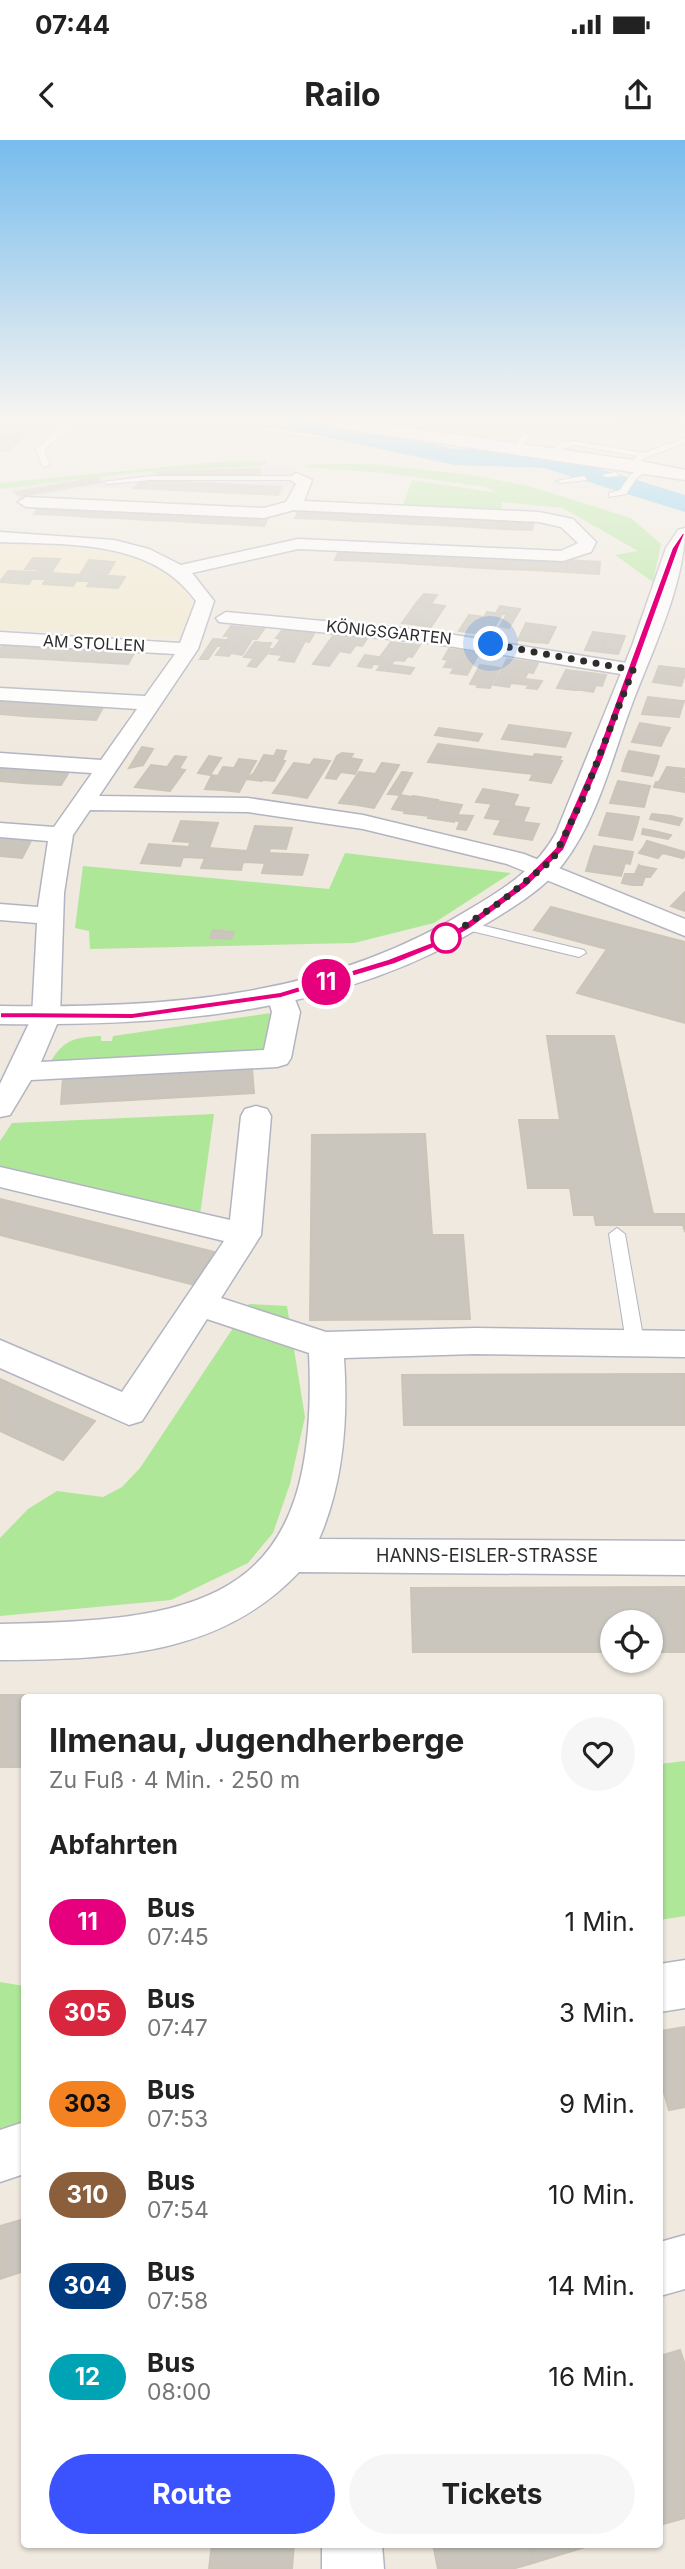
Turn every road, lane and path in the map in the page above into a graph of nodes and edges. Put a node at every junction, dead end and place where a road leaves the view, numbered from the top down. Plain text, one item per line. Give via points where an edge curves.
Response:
1 (576, 532) edge
2 (0, 537) edge
3 (683, 541) edge
4 (181, 570) junction
5 (226, 618) dead end
6 (0, 638) edge
7 (188, 649) junction
8 (633, 670) junction
9 (0, 694) edge
10 (149, 703) junction
11 (0, 760) edge
12 (107, 767) junction
13 (83, 803) junction
14 (0, 830) edge
15 (61, 835) junction
16 (541, 871) junction
17 (0, 912) edge
18 (50, 916) junction
19 (468, 926) junction
20 (685, 928) edge
21 (579, 953) dead end
22 (281, 995) junction
23 (0, 1015) edge
24 (46, 1017) junction
25 (22, 1072) junction
26 (0, 1108) edge
27 (256, 1116) dead end
28 (0, 1177) edge
29 (617, 1234) dead end
30 (245, 1236) junction
31 (199, 1304) junction
32 (635, 1342) junction
33 (685, 1343) edge
34 (326, 1345) junction
35 (0, 1353) edge
36 (290, 1555) junction
37 (685, 1558) edge
38 (0, 1642) edge
39 (685, 1984) edge
40 (663, 1988) edge
41 (21, 2149) edge
42 (0, 2155) edge
43 (685, 2262) edge
44 (663, 2268) edge
45 (352, 2548) edge
46 (353, 2569) edge

1 - 4 street via 587,542 584,548 563,556 298,544
2 - 4 street via 120,547
3 - 8 street
4 - 7 street via 205,601
5 - 8 street, KÖNIGSGARTEN via 491,644
6 - 7 street, AM STOLLEN
7 - 10 street
8 - 16 street via 583,798 559,850
9 - 10 street
10 - 12 street
11 - 12 street
12 - 13 street
13 - 15 street
13 - 16 street via 248,805 362,822 515,859
14 - 15 street
15 - 18 street
16 - 19 street
16 - 20 street
17 - 18 street
18 - 24 street
19 - 21 lane
19 - 22 street via 392,962 336,972
22 - 24 street via 132,1016
22 - 25 street via 286,1012 277,1058
23 - 24 street
24 - 25 street
25 - 26 street
27 - 30 street
28 - 30 street
29 - 32 lane
30 - 31 street
31 - 34 street
31 - 35 street via 129,1411
32 - 33 street
32 - 34 street
34 - 36 street via 328,1416 320,1477
36 - 37 street, HANNS-EISLER-STRASSE
36 - 38 street via 250,1596 193,1623 143,1633
39 - 40 street
41 - 42 street
43 - 44 street
45 - 46 street

